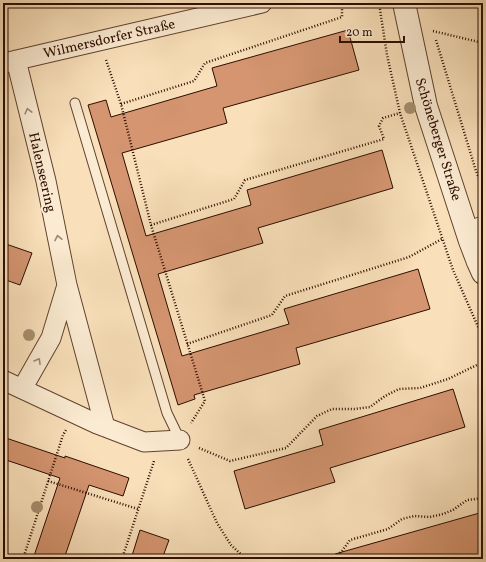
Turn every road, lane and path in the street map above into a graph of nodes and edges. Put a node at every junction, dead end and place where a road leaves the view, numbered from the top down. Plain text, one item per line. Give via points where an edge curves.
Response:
1 (262, 3) edge
2 (342, 3) edge
3 (404, 3) edge
4 (431, 24) dead end
5 (433, 31) junction
6 (100, 40) junction
7 (483, 42) edge
8 (9, 62) edge
9 (76, 103) dead end
10 (120, 104) junction
11 (400, 113) dead end
12 (483, 188) edge
13 (151, 225) junction
14 (475, 229) edge
15 (442, 239) dead end
16 (483, 273) edge
17 (67, 285) junction
18 (187, 344) junction
19 (483, 362) edge
20 (3, 380) edge
21 (22, 389) junction
22 (75, 413) junction
23 (105, 427) junction
24 (180, 440) junction
25 (160, 441) junction
26 (48, 482) junction
27 (483, 498) edge
28 (138, 509) junction
29 (23, 559) edge
30 (122, 559) edge
31 (246, 559) edge
32 (333, 559) edge

1 - 6 street, Wilmersdorfer Straße
2 - 10 path via 342,17 205,62 194,81
3 - 14 street, Schöneberger Straße via 426,106
4 - 5 path
5 - 7 path
5 - 12 path
6 - 8 street, Wilmersdorfer Straße
6 - 10 path
17 -> 8 street, Halenseering via 46,181
9 - 24 lane via 167,413
10 - 13 path
11 - 13 path via 383,118 379,126 384,140 246,180 234,199
13 - 18 path
14 - 16 street, Schöneberger Straße via 478,262
15 - 18 path via 409,257 285,296 272,315
21 -> 17 street, Halenseering via 51,338
17 - 23 street, Halenseering
18 - 24 path via 205,401
19 - 24 path via 448,379 420,388 399,389 370,406 332,409 317,416 286,448 230,461
20 - 21 street
21 - 22 street
22 - 23 street
22 - 26 path via 63,435
23 - 25 street via 144,442
24 - 25 street
24 - 31 path via 217,523 231,545
25 - 28 path
26 - 28 path
26 - 29 path
27 - 32 path via 467,500 443,514 402,519 388,529 350,540
28 - 30 path

